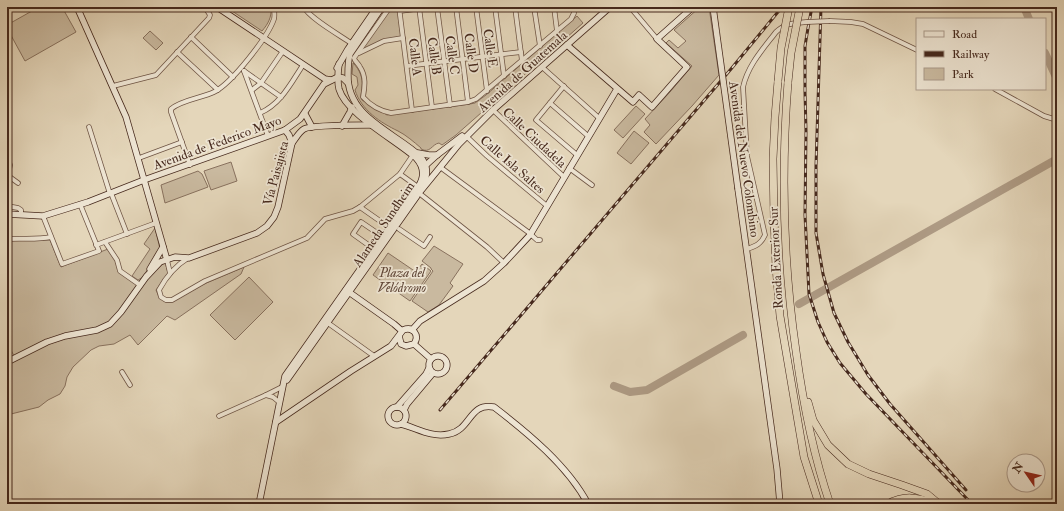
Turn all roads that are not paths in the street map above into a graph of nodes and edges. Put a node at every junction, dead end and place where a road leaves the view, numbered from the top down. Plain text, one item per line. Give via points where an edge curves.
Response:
1 (77, 7) edge
2 (204, 7) edge
3 (217, 7) edge
4 (274, 7) edge
5 (304, 7) edge
6 (377, 7) edge
7 (382, 7) edge
8 (390, 7) edge
9 (430, 7) edge
10 (437, 7) edge
11 (456, 7) edge
12 (476, 7) edge
13 (495, 7) edge
14 (515, 7) edge
15 (534, 7) edge
16 (554, 7) edge
17 (573, 7) edge
18 (610, 7) edge
19 (630, 7) edge
20 (692, 7) edge
21 (713, 7) edge
22 (789, 7) edge
23 (800, 7) edge
24 (419, 8) edge
25 (400, 9) edge
26 (557, 31) junction
27 (191, 37) junction
28 (264, 38) junction
29 (403, 38) junction
30 (657, 39) junction
31 (351, 43) junction
32 (567, 45) junction
33 (540, 46) junction
34 (916, 50) edge
35 (283, 51) junction
36 (177, 52) junction
37 (521, 52) junction
38 (358, 54) junction
39 (502, 54) junction
40 (482, 56) junction
41 (463, 59) junction
42 (444, 61) junction
43 (522, 61) junction
44 (339, 64) junction
45 (426, 64) junction
46 (303, 65) junction
47 (407, 66) junction
48 (542, 67) junction
49 (242, 70) junction
50 (504, 76) junction
51 (233, 77) junction
52 (338, 77) junction
53 (331, 80) junction
54 (261, 83) junction
55 (348, 83) junction
56 (113, 86) junction
57 (564, 86) junction
58 (616, 89) junction
59 (218, 90) junction
60 (252, 90) junction
61 (997, 90) edge
62 (487, 91) junction
63 (7, 94) edge
64 (281, 97) junction
65 (354, 101) junction
66 (7, 102) edge
67 (468, 102) junction
68 (550, 103) junction
69 (450, 105) junction
70 (432, 107) junction
71 (352, 109) junction
72 (412, 110) junction
73 (493, 110) junction
74 (260, 113) junction
75 (304, 114) junction
76 (599, 118) junction
77 (1057, 120) edge
78 (372, 125) junction
79 (342, 126) junction
80 (89, 127) dead end
81 (312, 127) junction
82 (285, 130) junction
83 (268, 136) junction
84 (466, 136) junction
85 (588, 136) junction
86 (182, 142) junction
87 (292, 143) junction
88 (415, 154) junction
89 (437, 155) junction
90 (577, 155) junction
91 (7, 156) edge
92 (139, 158) junction
93 (190, 165) junction
94 (424, 166) junction
95 (440, 167) junction
96 (569, 168) junction
97 (400, 174) junction
98 (7, 175) edge
99 (564, 178) junction
100 (144, 180) junction
101 (18, 183) dead end
102 (592, 185) dead end
103 (419, 190) junction
104 (110, 193) junction
105 (80, 204) junction
106 (7, 206) edge
107 (548, 206) junction
108 (360, 207) junction
109 (7, 214) edge
110 (18, 215) junction
111 (43, 216) junction
112 (156, 223) junction
113 (390, 228) junction
114 (399, 229) dead end
115 (127, 234) junction
116 (530, 235) junction
117 (51, 237) junction
118 (383, 237) junction
119 (430, 238) dead end
120 (7, 239) edge
121 (540, 240) dead end
122 (105, 242) junction
123 (96, 245) junction
124 (163, 247) junction
125 (374, 249) junction
126 (747, 249) junction
127 (189, 258) junction
128 (167, 260) junction
129 (504, 263) junction
130 (170, 273) junction
131 (146, 277) junction
132 (140, 285) junction
133 (347, 291) junction
134 (328, 323) junction
135 (412, 330) junction
136 (400, 334) junction
137 (414, 344) junction
138 (392, 346) junction
139 (404, 346) junction
140 (374, 356) junction
141 (431, 359) junction
142 (797, 359) junction
143 (7, 362) edge
144 (431, 371) junction
145 (122, 372) dead end
146 (130, 385) dead end
147 (282, 387) junction
148 (266, 395) junction
149 (279, 402) junction
150 (397, 407) junction
151 (404, 410) junction
152 (219, 416) dead end
153 (406, 418) junction
154 (276, 422) junction
155 (401, 424) junction
156 (414, 428) junction
157 (259, 504) edge
158 (588, 504) edge
159 (780, 504) edge
160 (819, 504) edge
161 (830, 504) edge
162 (888, 504) edge
163 (938, 504) edge

1 - 56 street
2 - 27 street via 210,15 209,18
3 - 28 street
4 - 28 street via 274,18
5 - 31 street
6 - 31 street, Avenida de Federico Mayo
7 - 55 street via 350,54
8 - 38 street
9 - 24 street
10 - 42 street, Calle C
11 - 41 street, Calle D
12 - 40 street, Calle E
13 - 39 street
14 - 37 street
15 - 33 street
16 - 26 street
17 - 26 street via 571,19
18 - 32 street, Avenida de Guatemala
19 - 30 street
20 - 30 street
21 - 126 street, Avenida del Nuevo Colombino, bridge
22 - 160 highway, Ronda Exterior Sur, bridge via 781,48 774,131 776,267 780,316 804,457
23 - 142 highway, Ronda Exterior Sur, bridge via 791,53 784,145 786,268
24 - 25 street
24 - 45 street, Calle B
25 - 29 street, Calle A
26 - 33 street
27 - 36 street
27 - 51 street
28 - 35 street
28 - 49 street
29 - 38 street via 384,41
29 - 47 street, Calle A
30 - 58 street via 687,67 652,107 639,95 633,102
31 - 44 street, Avenida de Federico Mayo
32 - 48 street, Avenida de Guatemala
32 - 58 street
33 - 43 street
34 - 126 street, bridge via 862,24 851,22 789,24 776,32 750,68 743,86 748,156 765,235 762,241
35 - 46 street
35 - 54 street
36 - 56 street via 156,75
36 - 59 street
37 - 39 street
37 - 43 street
38 - 72 street via 354,60 363,71 363,97 386,112
39 - 40 street
39 - 50 street
40 - 41 street
40 - 62 street, Calle E
41 - 42 street
41 - 67 street, Calle D
42 - 45 street
42 - 69 street, Calle C
43 - 50 street
44 - 52 street
44 - 53 street, Avenida de Federico Mayo
45 - 47 street
45 - 70 street, Calle B
46 - 53 street via 325,80
46 - 64 street
47 - 72 street, Calle A
48 - 57 street
48 - 73 street, Avenida de Guatemala
49 - 51 street
49 - 54 street
49 - 60 street
50 - 62 street
51 - 59 street
52 - 53 street
52 - 55 street
52 - 71 street via 338,88
53 - 75 street, Avenida de Federico Mayo via 324,84
54 - 60 street
54 - 64 street
55 - 65 street
56 - 92 street
57 - 68 street
57 - 76 street
58 - 76 street
59 - 86 street via 172,109
60 - 74 street
61 - 77 street via 1044,116
62 - 67 street
63 - 66 street
64 - 74 street via 270,109
65 - 71 street
65 - 88 street via 366,116
67 - 69 street
68 - 85 street
68 - 90 street via 536,120
69 - 70 street
70 - 72 street
71 - 78 street
71 - 79 street
73 - 84 street, Avenida de Guatemala
73 - 99 street, Calle Ciudadela
74 - 83 street
75 - 81 street
75 - 82 street, Avenida de Federico Mayo
76 - 85 street
78 - 79 street
78 - 88 street
79 - 81 street
80 - 104 street
81 - 87 street, Vía Paisajista via 305,128
82 - 83 street, Avenida de Federico Mayo
82 - 87 street
83 - 93 street, Avenida de Federico Mayo
84 - 89 street via 462,136
84 - 95 street
84 - 107 street, Calle Isla Saltes
85 - 90 street
86 - 92 street
86 - 93 street
87 - 127 street, Vía Paisajista via 278,208 266,226 257,233
88 - 89 street
88 - 94 street
88 - 97 street
89 - 94 street
90 - 96 street
91 - 98 street via 10,165
92 - 100 street
93 - 100 street, Avenida de Federico Mayo
94 - 103 street, Alameda Sundheim via 427,176
95 - 103 street
95 - 116 street
96 - 99 street
96 - 102 street
97 - 103 street
97 - 108 street
98 - 101 street
99 - 107 street
100 - 104 street, Avenida de Federico Mayo
100 - 112 street
103 - 113 street, Alameda Sundheim
103 - 129 street
103 - 133 street, Alameda Sundheim
104 - 105 street, Avenida de Federico Mayo
104 - 115 street
105 - 111 street, Avenida de Federico Mayo
105 - 123 street
106 - 110 street via 21,210
107 - 116 street
108 - 113 street
108 - 130 street via 325,219 307,238 205,281 172,300 166,300 159,290
109 - 110 street
110 - 111 street
111 - 117 street
112 - 115 street
112 - 124 street
113 - 118 street, Alameda Sundheim
114 - 119 street via 424,246
115 - 122 street
116 - 121 street
116 - 129 street
117 - 120 street
117 - 123 street via 62,264 98,251
118 - 125 street, Alameda Sundheim
118 - 125 street via 361,222 353,234
122 - 123 street
122 - 132 street via 117,260 120,271
124 - 128 street
124 - 131 street
125 - 133 street, Alameda Sundheim
126 - 159 street, Avenida del Nuevo Colombino
127 - 128 street, Vía Paisajista
127 - 130 street
128 - 130 street
128 - 131 street via 160,262
129 - 135 street via 484,281 420,321
131 - 132 street
132 - 143 street via 122,312 110,324 97,330 47,342
133 - 134 street, Alameda Sundheim
133 - 136 street via 394,324
133 - 147 street, Alameda Sundheim via 288,370
134 - 140 street
134 - 147 street, Alameda Sundheim
135 - 136 street via 406,329
135 - 137 street via 417,336
136 - 138 street
136 - 139 street via 400,341
137 - 139 street
137 - 141 street
138 - 139 street
138 - 140 street
140 - 154 street
141 - 144 street
141 - 144 street via 439,357 445,360 446,369 438,374
142 - 161 highway, Ronda Exterior Sur via 815,455
142 - 163 highway via 813,420 828,445 848,464 927,494
144 - 150 street
144 - 151 street
145 - 146 street
147 - 148 street
147 - 149 street, Alameda Sundheim
148 - 149 street
148 - 152 street
149 - 154 street, Alameda Sundheim
150 - 151 street
150 - 155 street via 390,411 389,418 394,424
151 - 153 street
153 - 155 street
153 - 156 street
154 - 157 street, Alameda Sundheim
155 - 156 street
156 - 158 street via 435,435 455,433 476,410 481,407 494,407 554,459
162 - 163 highway via 911,497

